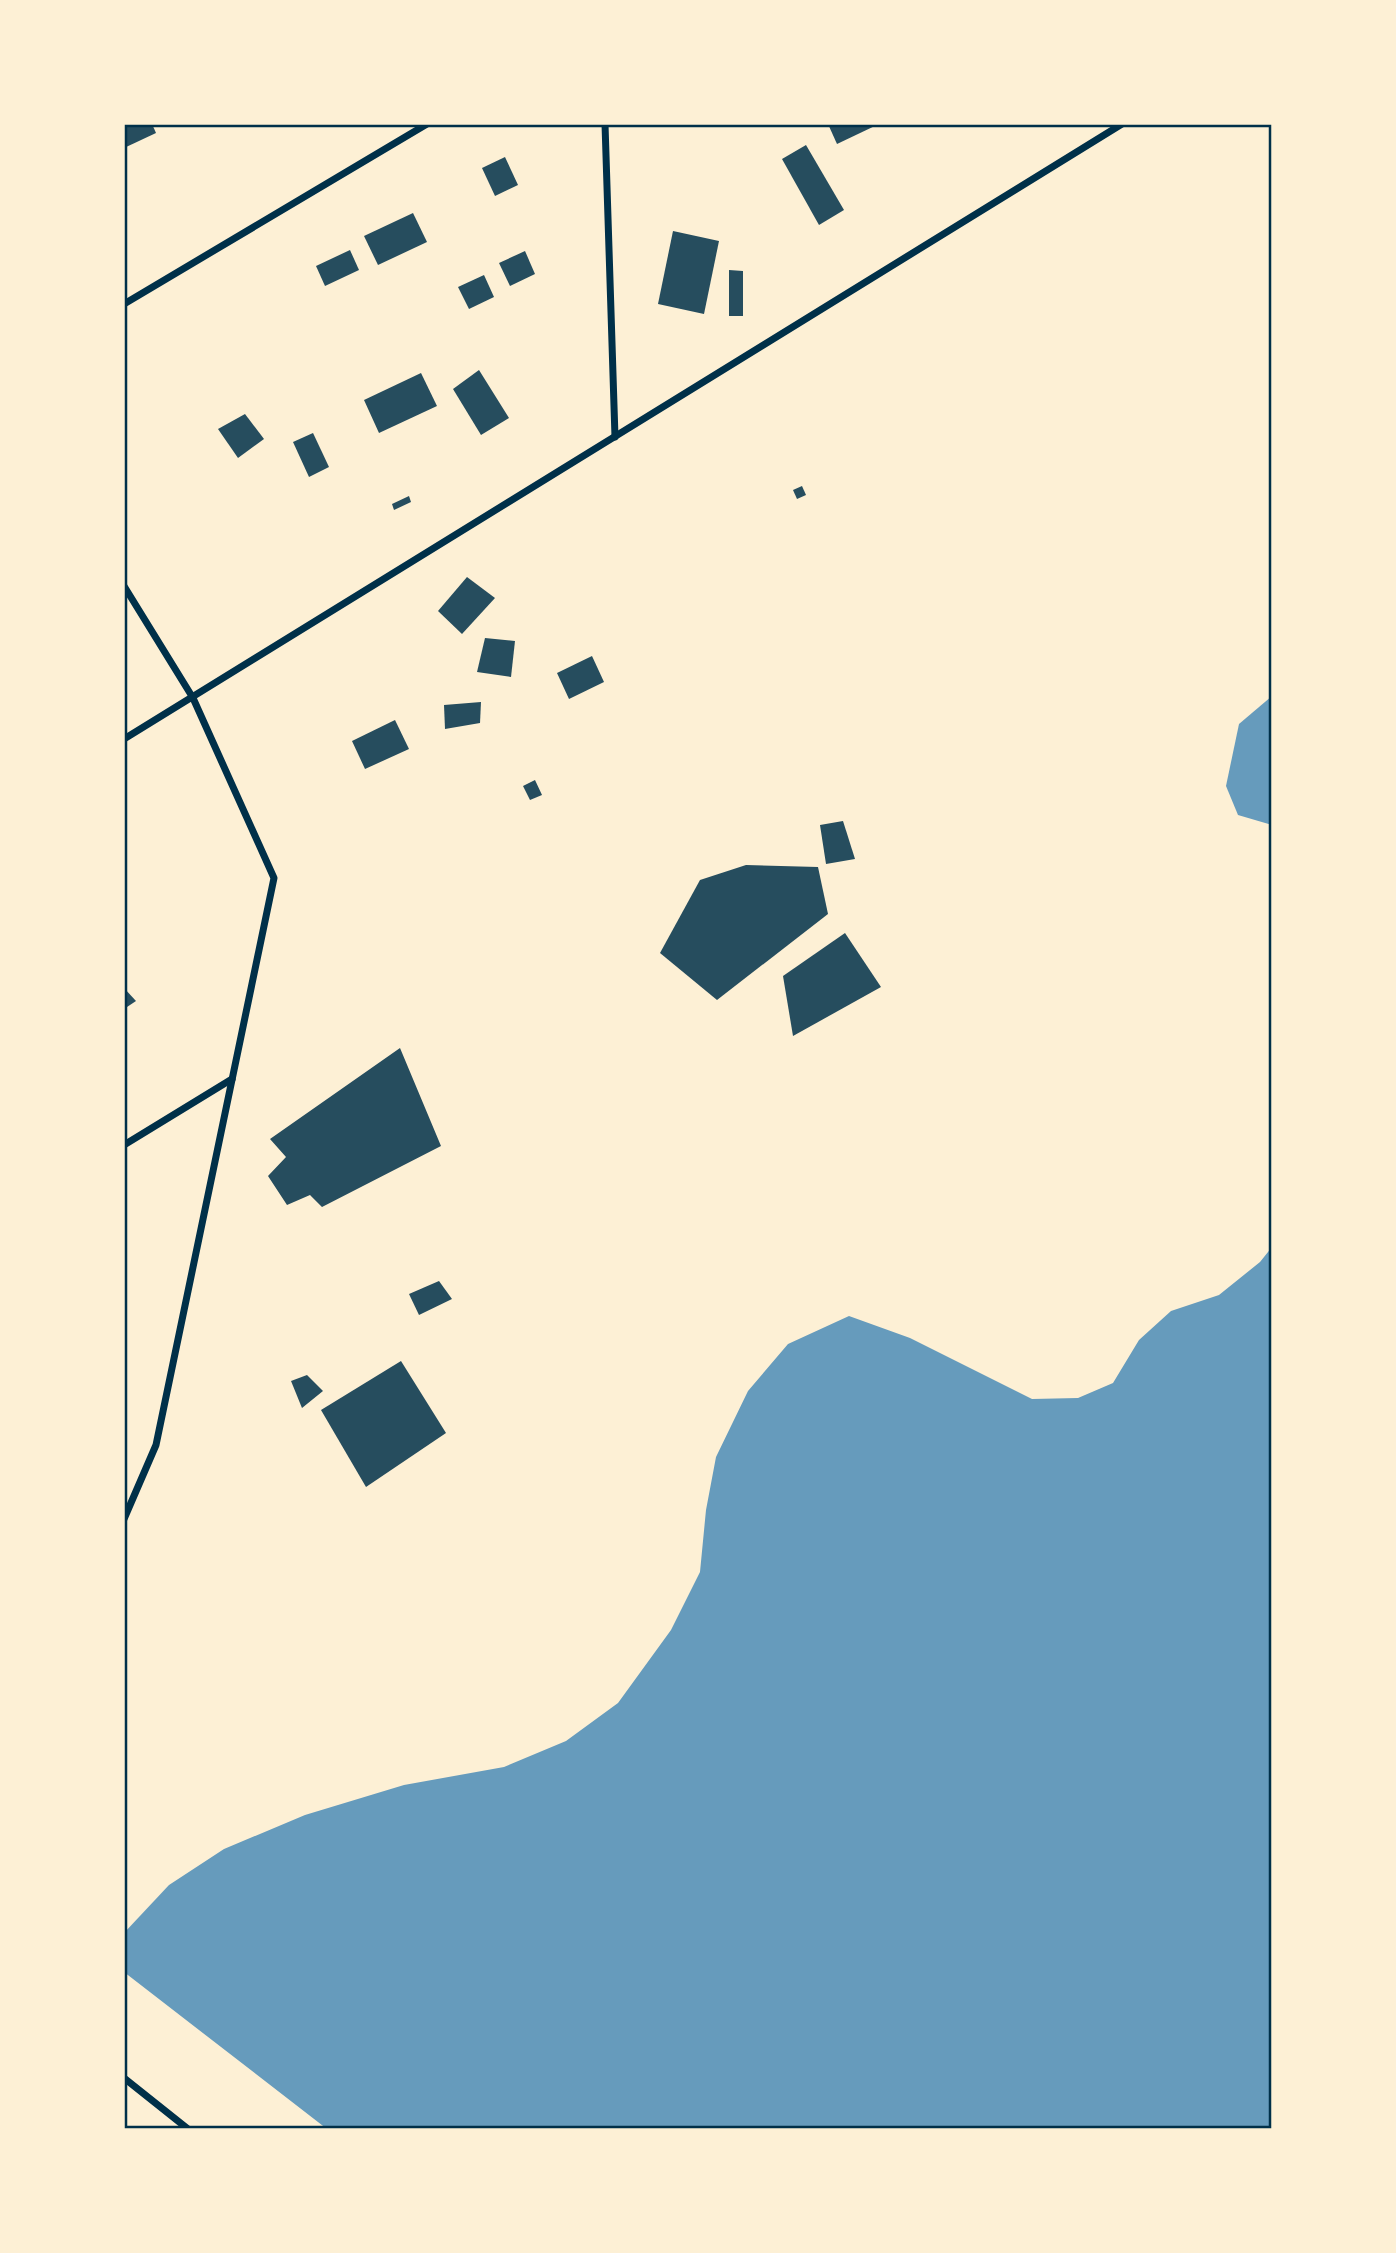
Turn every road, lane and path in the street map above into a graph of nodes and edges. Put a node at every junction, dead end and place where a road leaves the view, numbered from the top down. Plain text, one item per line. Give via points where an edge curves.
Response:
1 (427, 124) edge
2 (605, 124) edge
3 (1122, 124) edge
4 (124, 304) edge
5 (615, 437) junction
6 (124, 586) edge
7 (193, 698) junction
8 (124, 739) edge
9 (232, 1079) junction
10 (124, 1145) edge
11 (124, 1519) edge
12 (124, 2078) edge
13 (188, 2129) edge

1 - 4 street
2 - 5 street
3 - 5 street
5 - 7 street
6 - 7 street
7 - 8 street
7 - 9 street via 274,878
9 - 10 street
9 - 11 street via 156,1445
12 - 13 street

